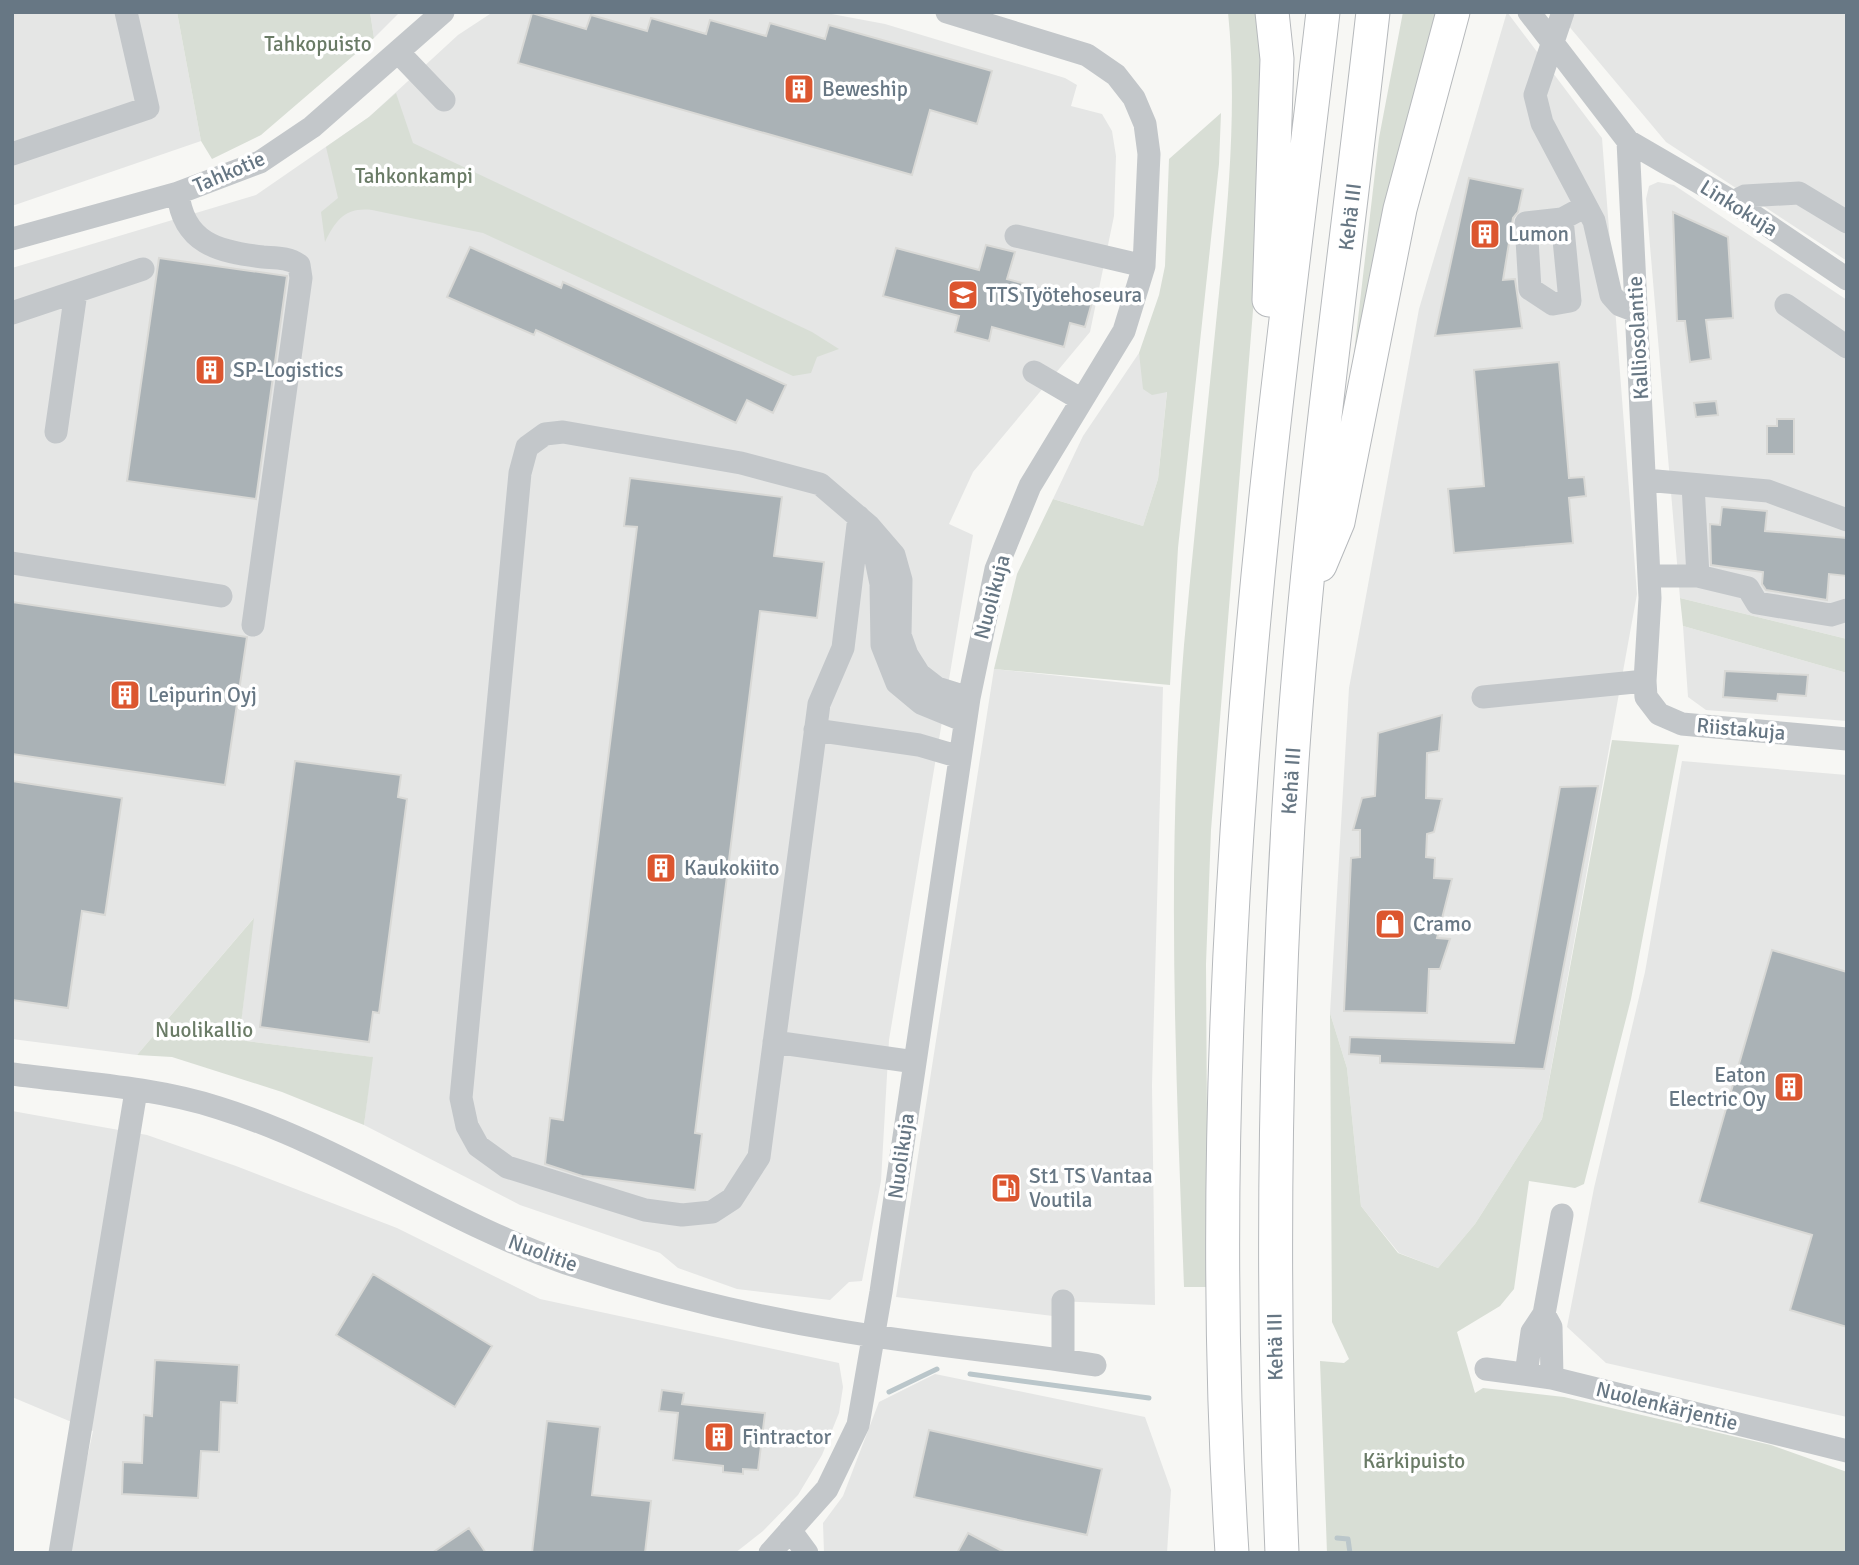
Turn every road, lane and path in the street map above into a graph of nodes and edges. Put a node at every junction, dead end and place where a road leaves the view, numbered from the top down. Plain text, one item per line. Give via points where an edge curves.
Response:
1 (126, 12) edge
2 (443, 12) edge
3 (947, 12) edge
4 (1272, 12) edge
5 (1323, 12) edge
6 (1373, 12) edge
7 (1453, 12) edge
8 (1529, 12) edge
9 (1563, 12) edge
10 (1552, 41) junction
11 (398, 52) junction
12 (444, 100) dead end
13 (1628, 141) junction
14 (12, 154) edge
15 (178, 192) junction
16 (1732, 202) junction
17 (1586, 206) junction
18 (1562, 219) dead end
19 (1847, 222) edge
20 (1016, 236) dead end
21 (12, 239) edge
22 (1144, 266) junction
23 (143, 269) dead end
24 (1847, 279) edge
25 (76, 292) junction
26 (1786, 305) dead end
27 (1636, 311) junction
28 (12, 313) edge
29 (1847, 347) edge
30 (1034, 372) dead end
31 (1082, 400) junction
32 (56, 432) dead end
33 (1645, 480) junction
34 (1693, 485) junction
35 (1265, 505) junction
36 (1847, 520) edge
37 (864, 522) junction
38 (12, 563) edge
39 (1650, 576) junction
40 (1698, 576) junction
41 (221, 596) dead end
42 (1305, 603) junction
43 (1847, 610) edge
44 (253, 625) dead end
45 (1645, 689) junction
46 (1483, 697) dead end
47 (967, 709) junction
48 (815, 730) junction
49 (1847, 739) edge
50 (960, 757) junction
51 (774, 1042) junction
52 (915, 1062) junction
53 (12, 1074) edge
54 (136, 1091) junction
55 (1562, 1215) dead end
56 (1063, 1301) dead end
57 (1544, 1314) junction
58 (874, 1336) junction
59 (1063, 1360) junction
60 (1095, 1365) dead end
61 (1486, 1369) dead end
62 (1526, 1374) junction
63 (1552, 1378) junction
64 (1847, 1451) edge
65 (790, 1530) junction
66 (60, 1553) edge
67 (770, 1553) edge
68 (807, 1553) edge
69 (1232, 1553) edge
70 (1282, 1553) edge

1 - 14 street via 148,107
2 - 11 street, Tahkotie
3 - 22 street, Nuolikuja via 1087,55 1115,75 1134,98 1149,154
4 - 35 highway via 1277,59 1275,152 1261,376
5 - 35 highway
6 - 42 highway, Kehä III
7 - 42 highway via 1400,209 1338,522
8 - 10 street
9 - 10 street
10 - 13 street
10 - 17 street via 1535,95 1542,123
11 - 12 street
11 - 15 street, Tahkotie via 312,127 260,162
13 - 16 street, Linkokuja
13 - 27 street, Kalliosolantie
15 - 21 street, Tahkotie
15 - 44 street via 191,233 231,254 290,259 299,265 301,278
16 - 19 street via 1745,196 1799,193
16 - 24 street, Linkokuja
17 - 18 street
17 - 27 street via 1594,221 1611,295 1620,305
20 - 22 street
22 - 31 street, Nuolikuja via 1124,331
23 - 25 street
25 - 28 street
25 - 32 street
26 - 29 street
27 - 33 street, Kalliosolantie
30 - 31 street
31 - 47 street, Nuolikuja via 1014,522 990,592
33 - 34 street
33 - 39 street, Kalliosolantie
34 - 36 street via 1768,491
34 - 40 street
35 - 69 highway via 1227,1024 1226,1369
37 - 47 street via 881,584 882,645 897,683 921,703
37 - 48 street via 843,648 819,704
37 - 51 street via 820,484 741,463 562,432 545,434 527,447 520,473 461,1098 467,1126 478,1146 507,1167 645,1210 682,1215 712,1212 732,1199 759,1157
38 - 41 street
39 - 40 street
39 - 45 street, Kalliosolantie
40 - 43 street via 1748,588 1757,603 1831,615
42 - 70 highway, Kehä III via 1283,897 1274,1167
45 - 46 street
45 - 49 street, Riistakuja via 1659,714 1682,724
47 - 50 street, Nuolikuja
48 - 50 street via 919,745
48 - 51 street
50 - 52 street, Nuolikuja
51 - 52 street
52 - 58 street, Nuolikuja
53 - 54 street, Nuolitie
54 - 58 street, Nuolitie via 218,1107 317,1145 478,1228 566,1263 712,1306
54 - 66 street
55 - 57 street
56 - 59 street
57 - 62 street via 1532,1332
57 - 63 street via 1550,1327
58 - 59 street, Nuolitie
58 - 65 street, Nuolikuja via 858,1425 827,1489
59 - 60 street, Nuolitie
61 - 62 street, Nuolenkärjentie
62 - 63 street, Nuolenkärjentie
63 - 64 street, Nuolenkärjentie
65 - 67 street, Nuolikuja
65 - 68 street

